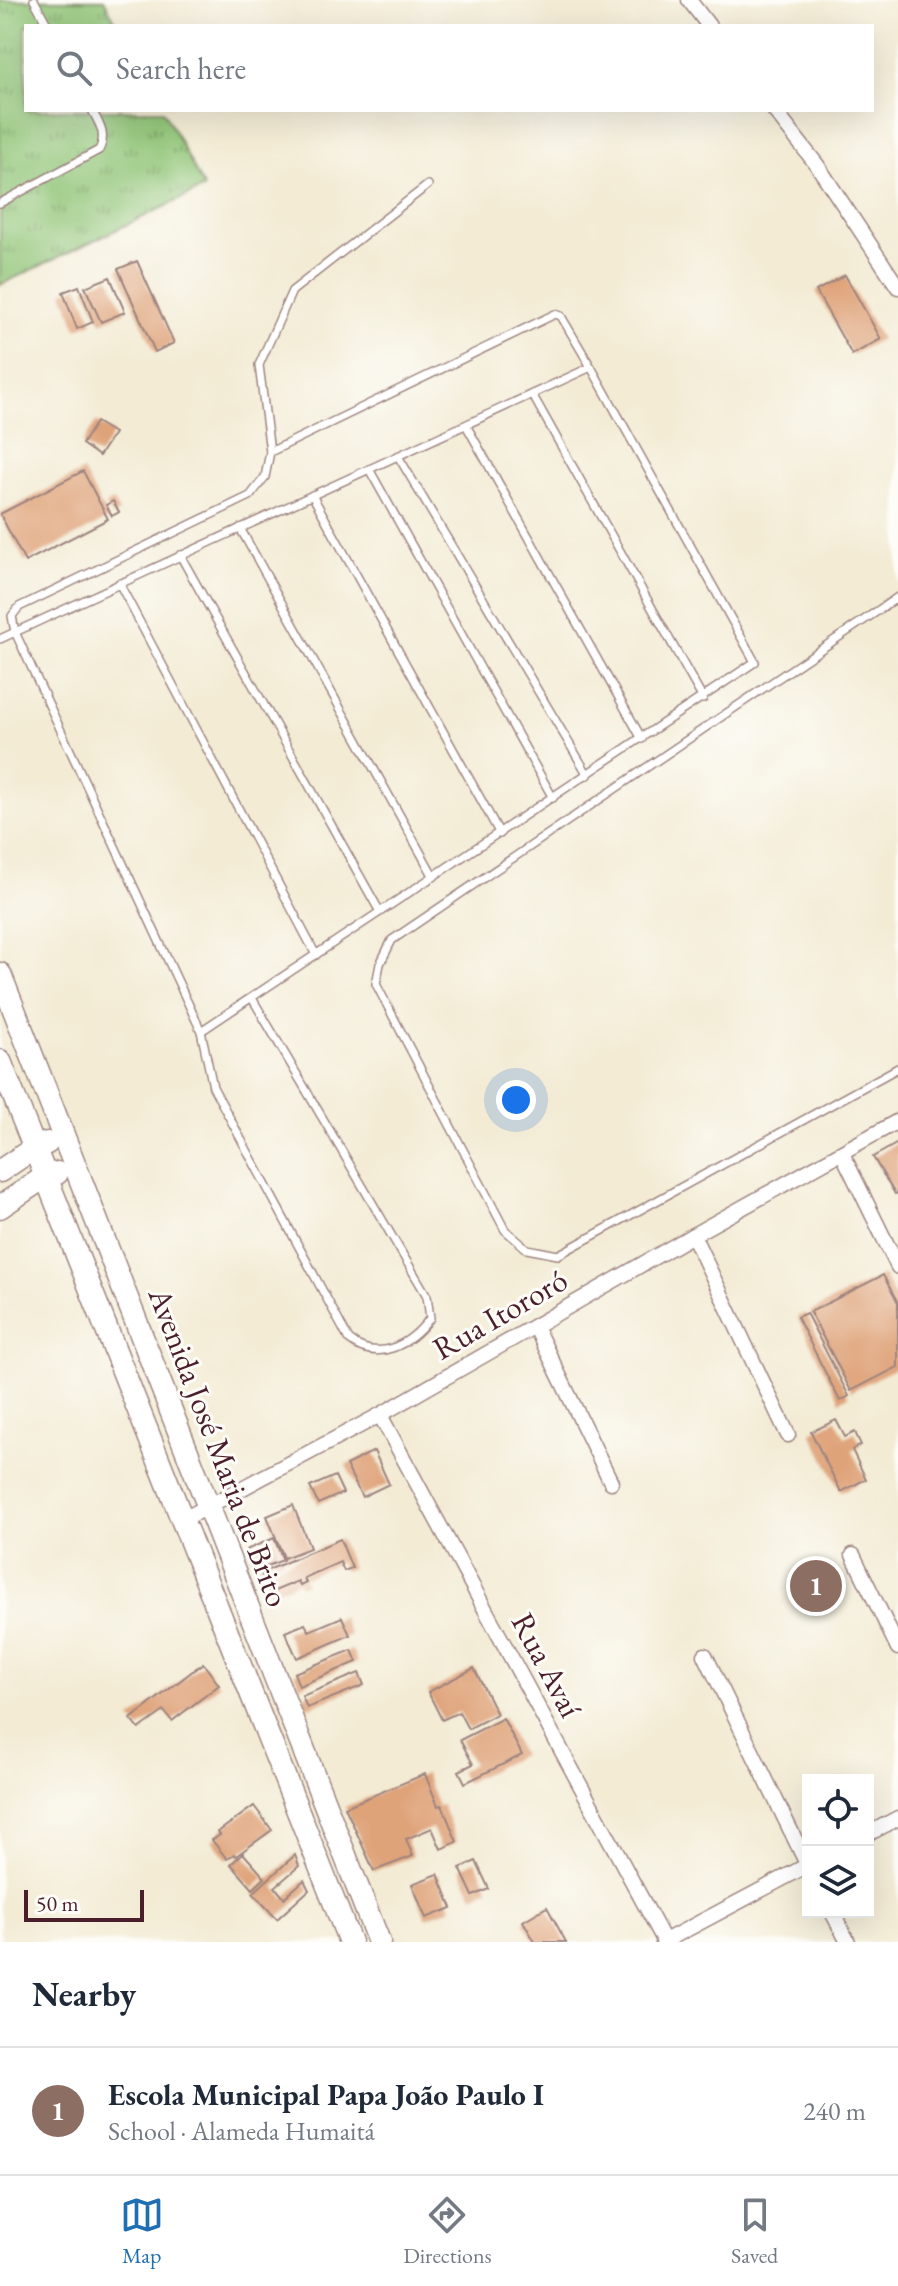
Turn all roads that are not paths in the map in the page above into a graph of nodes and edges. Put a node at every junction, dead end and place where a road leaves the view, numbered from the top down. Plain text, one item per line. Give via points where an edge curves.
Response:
1 (34, 0) edge
2 (689, 0) edge
3 (47, 24) edge
4 (707, 24) edge
5 (93, 112) edge
6 (776, 112) edge
7 (428, 185) dead end
8 (0, 203) edge
9 (898, 287) edge
10 (591, 367) junction
11 (532, 394) junction
12 (466, 425) junction
13 (270, 452) junction
14 (398, 456) junction
15 (369, 469) junction
16 (312, 495) junction
17 (240, 528) junction
18 (180, 555) junction
19 (119, 583) junction
20 (898, 597) edge
21 (15, 632) junction
22 (0, 639) edge
23 (703, 699) junction
24 (642, 739) junction
25 (588, 775) junction
26 (553, 798) junction
27 (500, 834) junction
28 (434, 877) junction
29 (380, 912) junction
30 (316, 955) junction
31 (0, 974) edge
32 (252, 998) junction
33 (201, 1031) junction
34 (0, 1061) edge
35 (898, 1068) edge
36 (898, 1121) edge
37 (65, 1136) junction
38 (34, 1148) junction
39 (842, 1153) junction
40 (75, 1166) junction
41 (0, 1171) edge
42 (46, 1176) junction
43 (0, 1207) edge
44 (693, 1235) junction
45 (898, 1267) edge
46 (535, 1326) junction
47 (380, 1415) junction
48 (788, 1435) dead end
49 (611, 1482) dead end
50 (210, 1507) junction
51 (184, 1519) junction
52 (853, 1555) dead end
53 (898, 1648) edge
54 (705, 1655) dead end
55 (898, 1818) edge
56 (874, 1831) edge
57 (802, 1853) edge
58 (802, 1868) edge
59 (835, 1918) edge
60 (350, 1942) edge
61 (379, 1942) edge
62 (664, 1942) edge
63 (848, 1942) edge

1 - 3 lane
2 - 4 street
5 - 8 lane via 104,141 99,150
6 - 9 street
7 - 13 lane via 292,291 259,365
10 - 11 lane
10 - 13 lane via 555,314
10 - 23 lane via 755,662
11 - 12 lane
11 - 23 lane
12 - 14 lane
12 - 24 lane
13 - 21 lane via 265,477 250,496 19,607 12,616
14 - 15 lane
14 - 25 lane
15 - 16 lane
15 - 26 lane
16 - 17 lane
16 - 27 lane
17 - 18 lane
17 - 28 lane
18 - 19 lane
18 - 29 lane
19 - 21 lane
19 - 30 lane
20 - 35 lane via 392,940 376,984 505,1230 527,1249 558,1255
21 - 22 lane
21 - 33 lane
23 - 24 lane
24 - 25 lane
25 - 26 lane
26 - 27 lane
27 - 28 lane
28 - 29 lane
29 - 30 lane
30 - 32 lane
31 - 37 main road, Avenida José Maria de Brito
32 - 33 lane
32 - 33 lane via 427,1296 430,1318 420,1332 382,1353 361,1350 349,1340 213,1087
34 - 38 main road, Avenida José Maria de Brito
36 - 39 street, Rua Itororó
37 - 38 main road
37 - 40 main road, Avenida José Maria de Brito
38 - 41 main road
38 - 42 main road, Avenida José Maria de Brito
39 - 44 street, Rua Itororó
39 - 45 street
40 - 42 main road
40 - 50 main road, Avenida José Maria de Brito
42 - 43 main road
42 - 51 main road, Avenida José Maria de Brito
44 - 46 street, Rua Itororó
44 - 48 street
46 - 47 street, Rua Itororó
46 - 49 street
47 - 50 street, Rua Itororó
47 - 62 street, Rua Avaí
50 - 51 street, Rua Itororó
50 - 61 main road, Avenida José Maria de Brito
51 - 60 main road, Avenida José Maria de Brito
52 - 53 street
54 - 57 street
55 - 56 street
58 - 62 street
59 - 63 street

